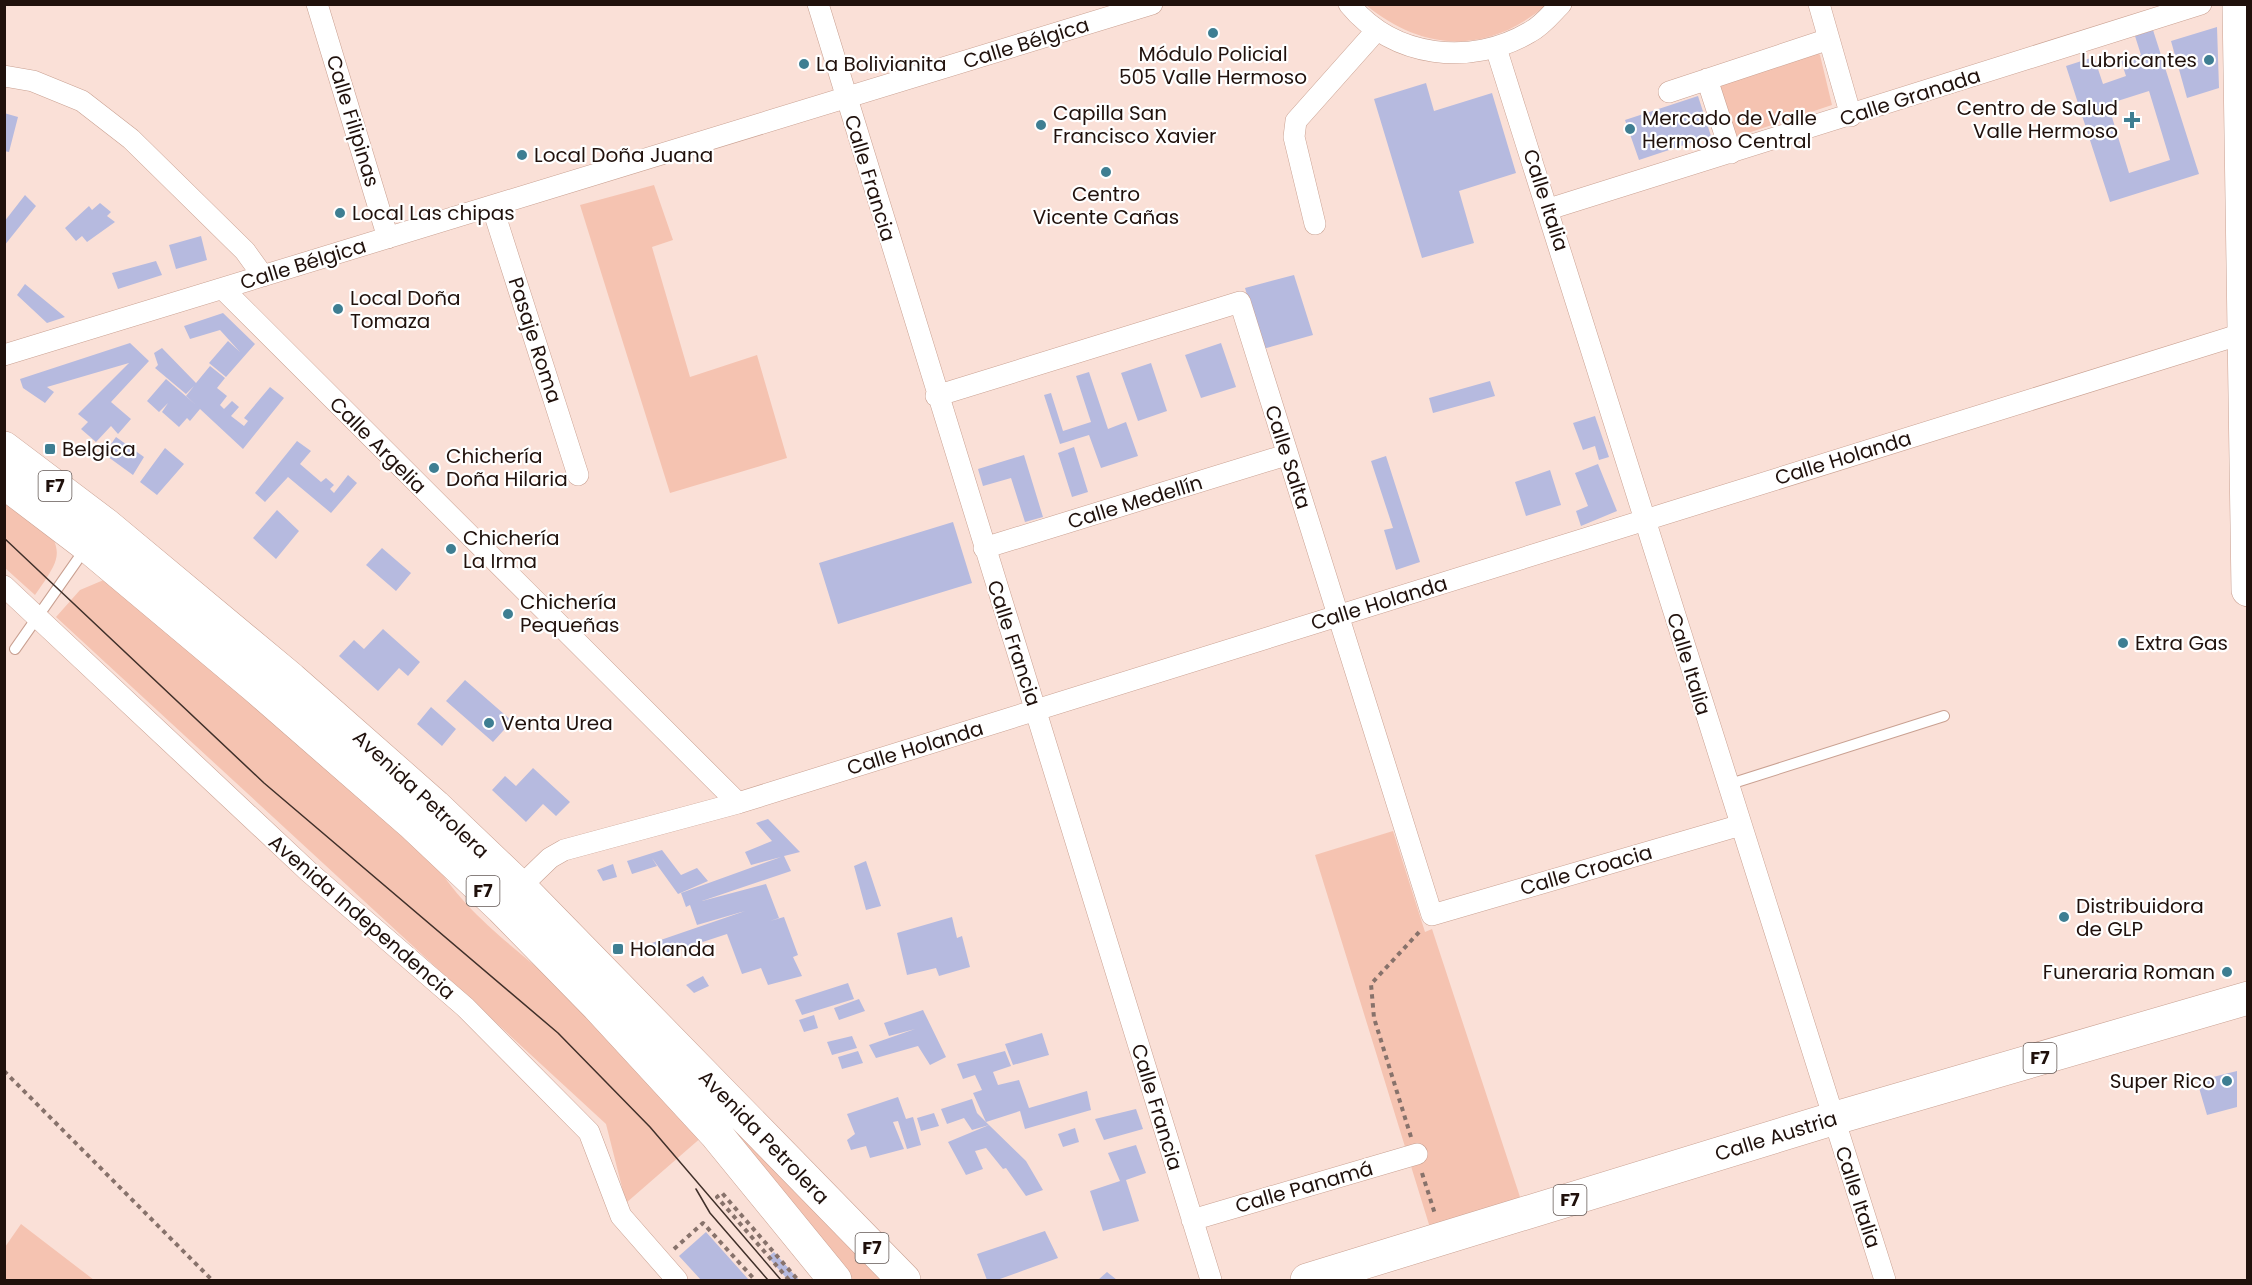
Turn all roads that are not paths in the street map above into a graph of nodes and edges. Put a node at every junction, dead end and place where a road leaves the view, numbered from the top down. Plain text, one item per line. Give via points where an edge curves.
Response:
1 (317, 4) edge
2 (818, 4) edge
3 (1152, 4) edge
4 (1349, 4) edge
5 (1562, 4) edge
6 (1819, 4) edge
7 (2201, 4) edge
8 (2239, 4) edge
9 (1376, 31) junction
10 (1829, 39) junction
11 (1496, 48) junction
12 (4, 76) edge
13 (1707, 80) junction
14 (1669, 92) dead end
15 (845, 98) junction
16 (1851, 116) junction
17 (1731, 153) junction
18 (492, 206) junction
19 (1549, 209) junction
20 (1315, 224) dead end
21 (388, 238) junction
22 (263, 276) junction
23 (223, 289) junction
24 (2245, 332) edge
25 (4, 355) edge
26 (936, 396) junction
27 (4, 447) edge
28 (1286, 455) junction
29 (578, 475) dead end
30 (4, 482) edge
31 (1645, 520) junction
32 (97, 535) junction
33 (984, 548) junction
34 (4, 586) edge
35 (2247, 590) edge
36 (1339, 616) junction
37 (37, 617) junction
38 (15, 650) dead end
39 (1036, 711) junction
40 (1944, 716) dead end
41 (1727, 786) junction
42 (738, 803) junction
43 (1741, 825) junction
44 (520, 887) junction
45 (1432, 915) joint
46 (2247, 998) edge
47 (1832, 1119) junction
48 (1417, 1154) road end
49 (1192, 1220) junction
50 (677, 1281) edge
51 (835, 1281) edge
52 (904, 1281) edge
53 (1211, 1281) edge
54 (1307, 1281) edge
55 (1884, 1281) edge

1 - 21 street, Calle Filipinas
2 - 15 street, Calle Francia
3 - 15 street, Calle Bélgica
4 - 9 street
5 - 11 street via 1531,32
6 - 10 street
7 - 16 street, Calle Granada
8 - 24 highway
9 - 11 street via 1434,53 1462,54
9 - 20 street via 1296,121 1294,137
10 - 13 street
10 - 16 street
11 - 19 street, Calle Italia
12 - 22 street via 33,81 82,101 131,139 245,251
13 - 14 street
13 - 17 street
15 - 18 street, Calle Bélgica
15 - 26 street, Calle Francia
16 - 17 street, Calle Granada
17 - 19 street, Calle Granada
18 - 21 street, Calle Bélgica
18 - 29 street, Pasaje Roma
19 - 31 street, Calle Italia
21 - 22 street, Calle Bélgica
22 - 23 street, Calle Bélgica
23 - 25 street, Calle Bélgica
23 - 42 street, Calle Argelia
24 - 31 street, Calle Holanda
24 - 35 highway
26 - 28 street, Calle Salta via 1240,302
26 - 33 street, Calle Francia
27 - 32 highway, Avenida Petrolera / F7
28 - 33 street, Calle Medellín
28 - 36 street, Calle Salta
30 - 32 highway, Avenida Petrolera / F7
31 - 36 street, Calle Holanda
31 - 41 street, Calle Italia
32 - 37 lane
32 - 44 highway, Avenida Petrolera / F7 via 363,740
32 - 51 highway, Avenida Petrolera / F7 via 255,686 412,823 502,908 716,1134
33 - 39 street, Calle Francia
34 - 37 street, Avenida Independencia
36 - 39 street, Calle Holanda
36 - 45 street, Calle Salta
37 - 38 lane
37 - 50 street, Avenida Independencia via 309,872 465,1007 589,1132 621,1216
39 - 42 street, Calle Holanda
39 - 49 street, Calle Francia
40 - 41 lane
41 - 43 street, Calle Italia
42 - 44 street, Calle Holanda via 564,850
43 - 45 street, Calle Croacia
43 - 47 street, Calle Italia
44 - 52 highway, Avenida Petrolera / F7
46 - 47 highway, Calle Austria / F7
47 - 54 highway, Calle Austria / F7
47 - 55 street, Calle Italia
48 - 49 street, Calle Panamá
49 - 53 street, Calle Francia

